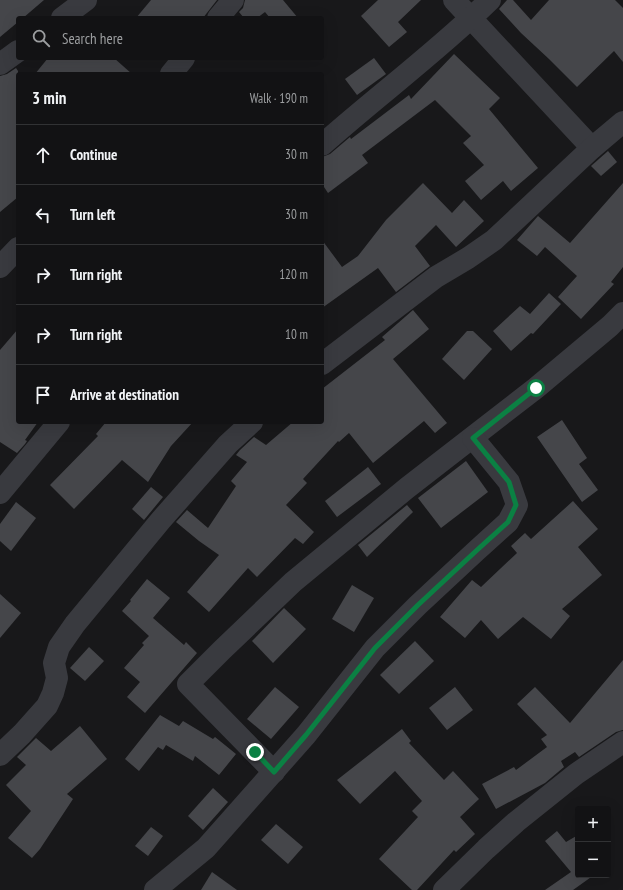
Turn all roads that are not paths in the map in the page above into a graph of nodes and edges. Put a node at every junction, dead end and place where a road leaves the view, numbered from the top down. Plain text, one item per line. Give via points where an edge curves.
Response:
1 (86, 0) edge
2 (233, 0) edge
3 (454, 0) edge
4 (490, 0) edge
5 (65, 16) edge
6 (220, 16) edge
7 (472, 18) junction
8 (16, 52) edge
9 (182, 60) edge
10 (0, 64) edge
11 (173, 72) edge
12 (622, 123) edge
13 (324, 143) edge
14 (592, 148) junction
15 (16, 250) edge
16 (0, 267) edge
17 (623, 313) edge
18 (324, 362) edge
19 (57, 424) edge
20 (250, 424) edge
21 (473, 438) junction
22 (0, 493) edge
23 (623, 742) edge
24 (0, 755) edge
25 (274, 772) junction
26 (155, 890) edge
27 (444, 890) edge

1 - 5 street
2 - 6 street
3 - 7 street
4 - 7 street
7 - 13 street
7 - 14 street
8 - 10 street
9 - 11 street
12 - 14 street
14 - 18 street via 494,240 436,277
15 - 16 street
17 - 21 street
19 - 22 street
20 - 24 street via 228,444 172,508 75,624 59,647 54,663 57,678 47,706
21 - 25 street via 509,482 516,505 508,522 375,648
21 - 25 street via 407,488 294,582 188,684
23 - 27 street via 576,774 516,822
25 - 26 street via 206,848

